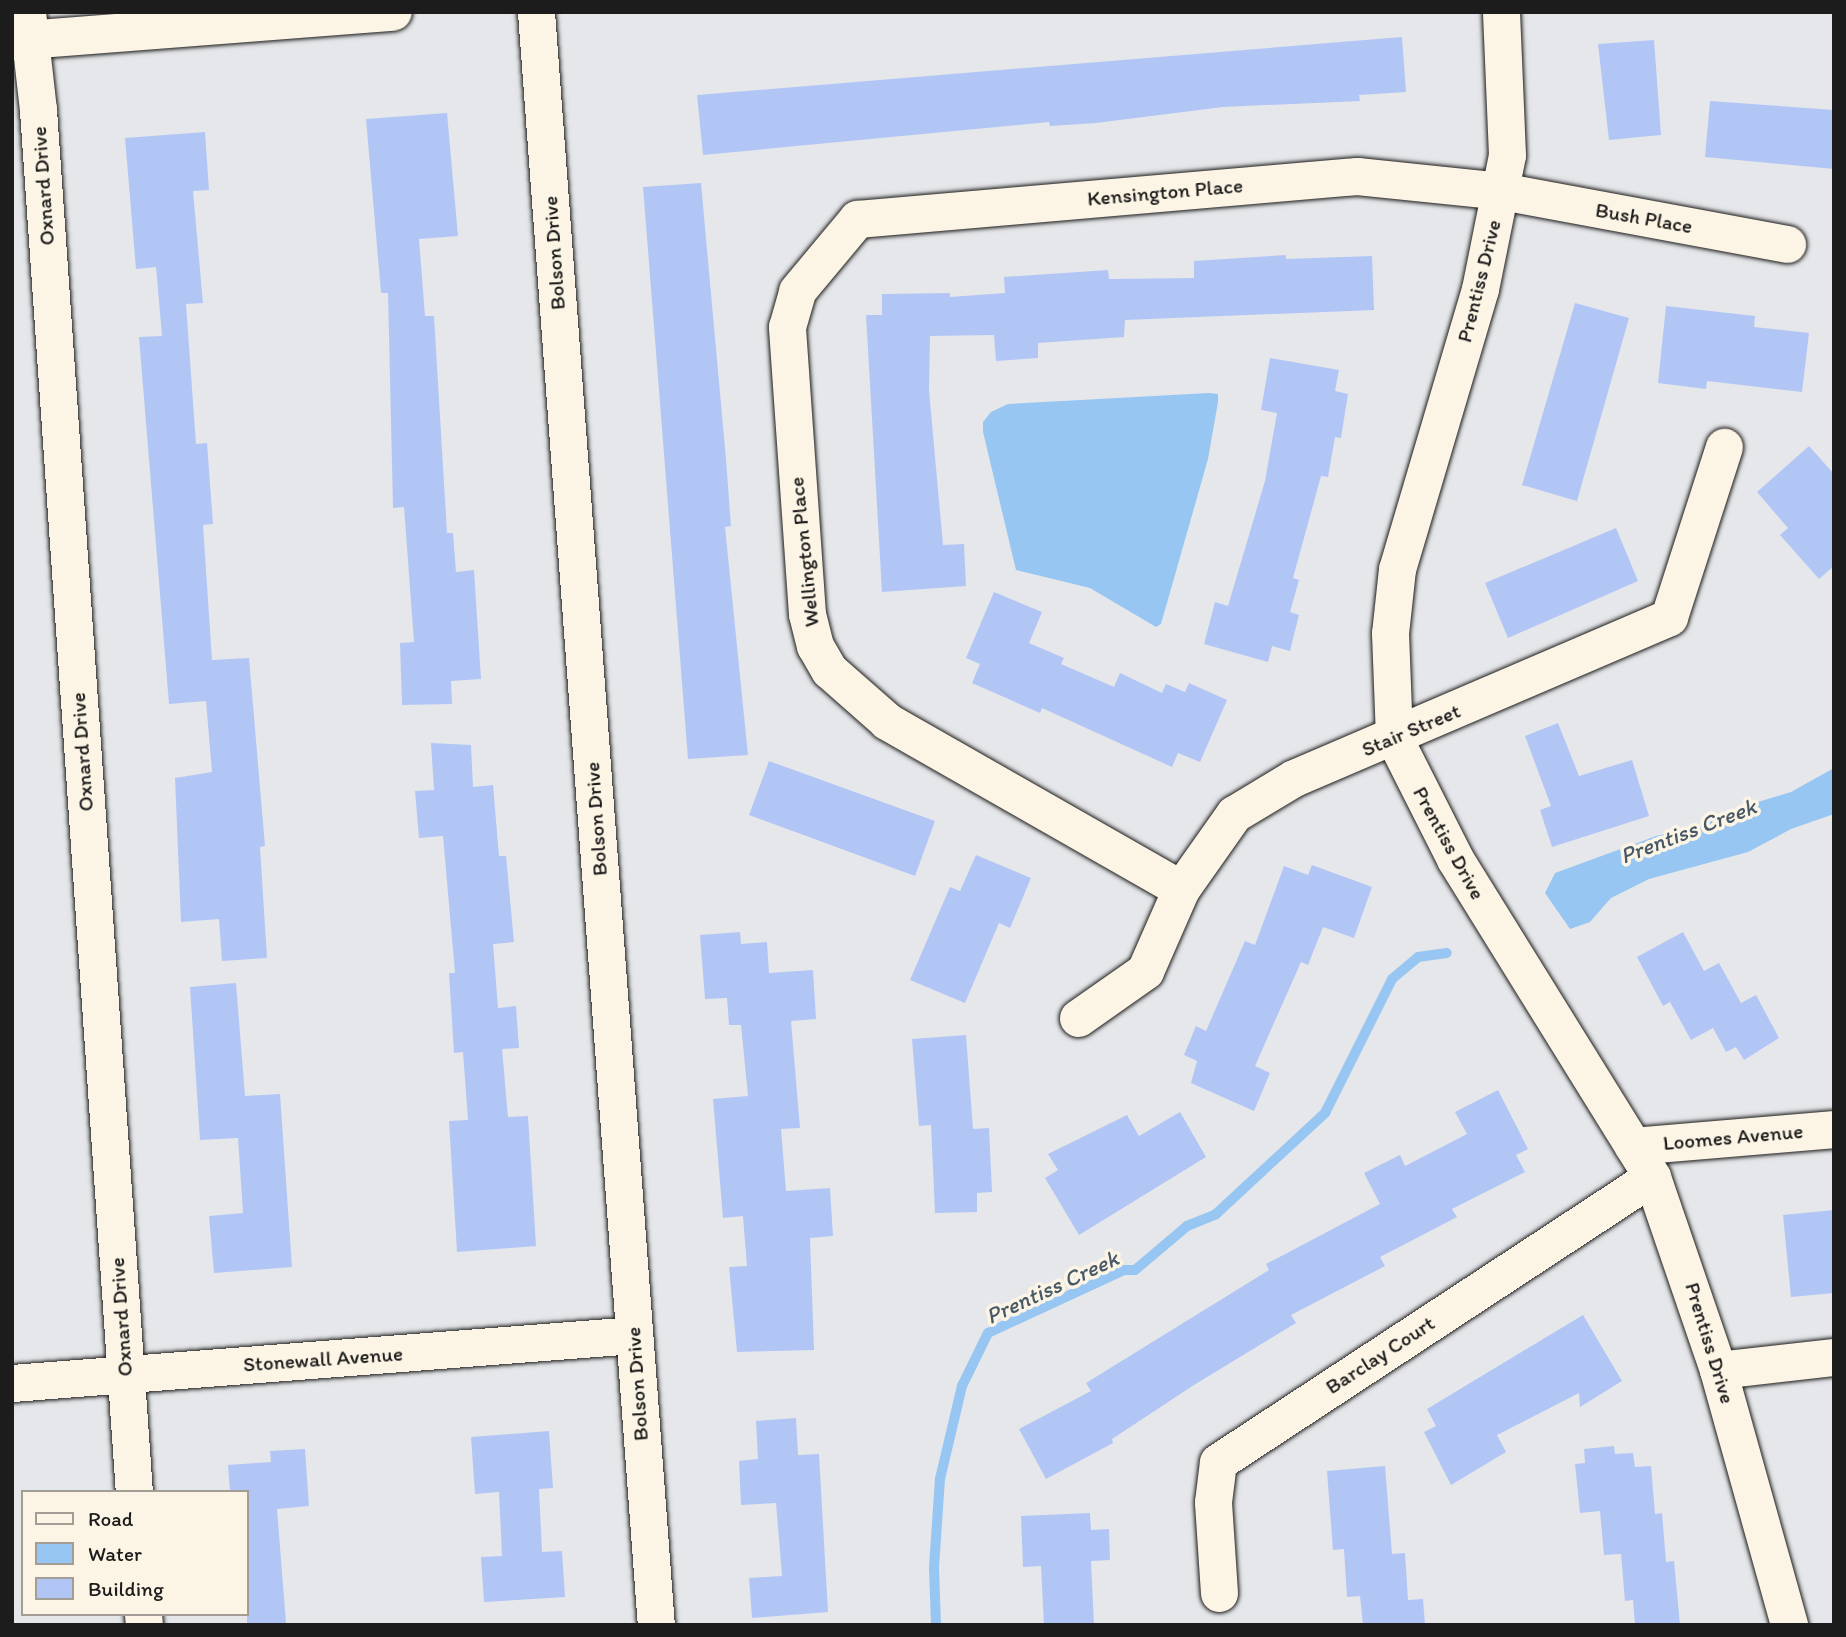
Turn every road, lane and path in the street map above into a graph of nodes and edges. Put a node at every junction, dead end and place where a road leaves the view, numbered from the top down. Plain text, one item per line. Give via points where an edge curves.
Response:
1 (393, 12) edge
2 (536, 12) edge
3 (1502, 12) edge
4 (24, 31) edge
5 (1501, 191) junction
6 (839, 241) joint
7 (1787, 244) dead end
8 (1724, 447) dead end
9 (1394, 738) junction
10 (1181, 889) junction
11 (1078, 1018) dead end
12 (1834, 1129) edge
13 (1633, 1146) junction
14 (1652, 1177) junction
15 (634, 1335) junction
16 (1834, 1357) edge
17 (1718, 1370) junction
18 (125, 1374) junction
19 (12, 1383) edge
20 (134, 1490) edge
21 (1219, 1593) dead end
22 (656, 1625) edge
23 (1789, 1625) edge

1 - 4 main road
2 - 15 street, Bolson Drive
3 - 5 street, Prentiss Drive via 1508,115
4 - 18 street, Oxnard Drive
5 - 6 street, Kensington Place via 1357,176 857,219
5 - 7 street, Bush Place
5 - 9 street, Prentiss Drive via 1480,289 1397,569 1390,633
6 - 10 street, Wellington Place via 797,291 787,327 807,614 815,646 829,670 887,721
8 - 9 street, Stair Street via 1669,617
9 - 10 street, Stair Street via 1294,778 1234,814
9 - 13 street, Prentiss Drive via 1455,859
10 - 11 street, Stair Street via 1145,971
12 - 13 street, Loomes Avenue
13 - 14 street, Prentiss Drive
14 - 17 street, Prentiss Drive
14 - 21 street, Barclay Court via 1218,1462 1213,1503
15 - 18 street, Stonewall Avenue
15 - 22 street, Bolson Drive
16 - 17 street
17 - 23 street, Prentiss Drive
18 - 19 street, Stonewall Avenue
18 - 20 street, Oxnard Drive

